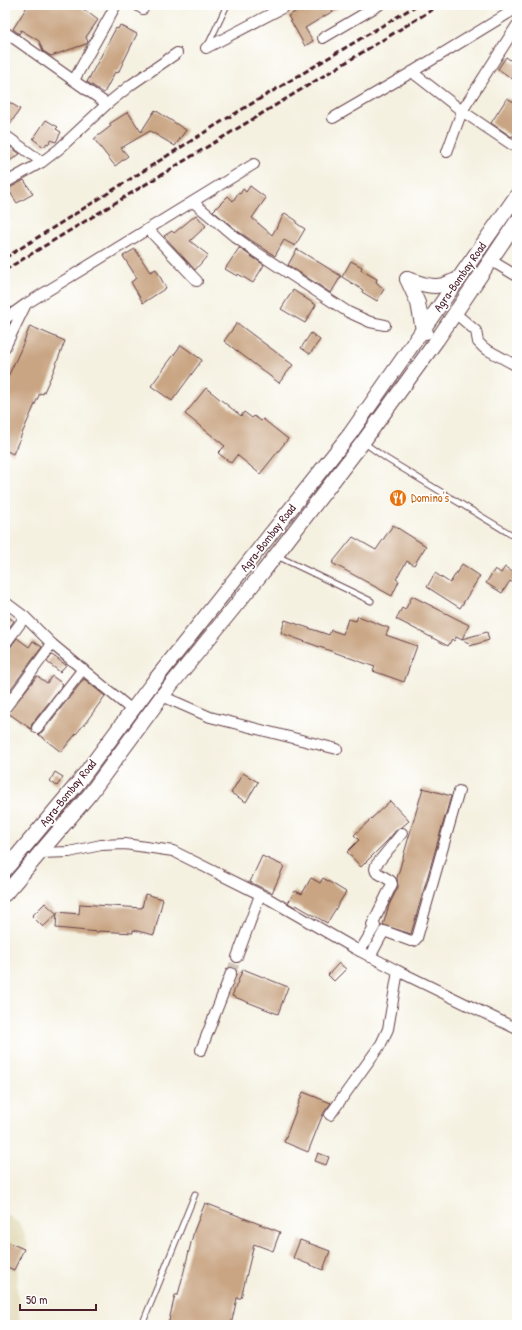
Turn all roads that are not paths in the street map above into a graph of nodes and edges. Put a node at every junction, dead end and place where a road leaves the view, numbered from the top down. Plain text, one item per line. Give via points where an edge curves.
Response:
1 (116, 5) edge
2 (228, 5) edge
3 (288, 5) edge
4 (379, 5) edge
5 (517, 8) edge
6 (517, 25) edge
7 (5, 32) edge
8 (324, 38) dead end
9 (206, 48) joint
10 (177, 53) dead end
11 (412, 72) junction
12 (74, 80) junction
13 (108, 104) junction
14 (462, 111) junction
15 (333, 118) dead end
16 (5, 135) edge
17 (516, 144) edge
18 (447, 152) dead end
19 (42, 162) junction
20 (254, 164) dead end
21 (5, 183) edge
22 (517, 195) edge
23 (193, 202) junction
24 (517, 221) edge
25 (148, 229) junction
26 (490, 260) junction
27 (516, 275) edge
28 (457, 279) junction
29 (197, 281) dead end
30 (471, 288) junction
31 (441, 303) junction
32 (26, 304) junction
33 (455, 312) junction
34 (5, 319) edge
35 (385, 326) dead end
36 (424, 330) junction
37 (437, 340) junction
38 (5, 347) edge
39 (517, 366) edge
40 (363, 442) junction
41 (517, 538) edge
42 (276, 555) junction
43 (370, 601) dead end
44 (5, 602) edge
45 (24, 617) junction
46 (5, 644) edge
47 (52, 644) junction
48 (83, 669) junction
49 (162, 696) junction
50 (6, 707) dead end
51 (132, 710) junction
52 (37, 728) dead end
53 (337, 749) dead end
54 (459, 791) dead end
55 (44, 823) junction
56 (402, 833) dead end
57 (57, 834) junction
58 (40, 853) junction
59 (5, 870) edge
60 (5, 894) edge
61 (260, 895) junction
62 (360, 951) junction
63 (237, 957) tunnel mouth
64 (370, 957) junction
65 (398, 971) junction
66 (231, 973) tunnel mouth
67 (517, 1029) edge
68 (201, 1050) dead end
69 (330, 1115) dead end
70 (195, 1194) dead end
71 (5, 1323) edge
72 (10, 1325) edge
73 (142, 1325) edge

1 - 12 street
2 - 9 lane
3 - 9 street
4 - 8 street
5 - 11 street
6 - 14 street
7 - 12 street
10 - 13 street
11 - 14 street
11 - 15 street
12 - 13 street
13 - 19 street
14 - 17 street
14 - 18 street
16 - 19 street
19 - 21 street
20 - 23 street
22 - 28 main road, Agra-Bombay Road
23 - 25 street
23 - 35 street via 256,252 348,312
24 - 26 main road, Agra-Bombay Road
25 - 29 street
25 - 32 street
26 - 27 street
26 - 30 main road, Agra-Bombay Road
28 - 30 main road
28 - 31 main road, Agra-Bombay Road
28 - 36 main road via 442,286 434,286 407,279 418,303
30 - 33 main road, Agra-Bombay Road
31 - 33 main road
31 - 36 main road, Agra-Bombay Road
32 - 34 street
32 - 38 street
33 - 37 main road, Agra-Bombay Road
33 - 39 street via 473,327 478,342 484,348
36 - 37 main road
36 - 51 main road, Agra-Bombay Road via 350,434
37 - 40 main road, Agra-Bombay Road
40 - 41 lane
40 - 42 main road, Agra-Bombay Road
42 - 43 lane
42 - 49 main road, Agra-Bombay Road
44 - 45 street
45 - 46 street
45 - 47 street
47 - 48 street
47 - 50 street
48 - 51 street
48 - 52 street
49 - 53 street via 210,717
49 - 57 main road, Agra-Bombay Road via 90,794
51 - 55 main road, Agra-Bombay Road via 78,783
54 - 64 street via 417,938 411,941 384,931
55 - 57 main road
55 - 59 main road, Agra-Bombay Road
56 - 62 street via 374,869 392,884 372,925 375,926
57 - 58 main road, Agra-Bombay Road
58 - 60 main road, Agra-Bombay Road
58 - 61 street via 69,852 101,845 125,844 173,851
61 - 62 street
61 - 63 street
62 - 64 street
64 - 65 street
65 - 67 street
65 - 69 street via 390,1020 381,1044
66 - 68 street
70 - 73 lane
71 - 72 lane

